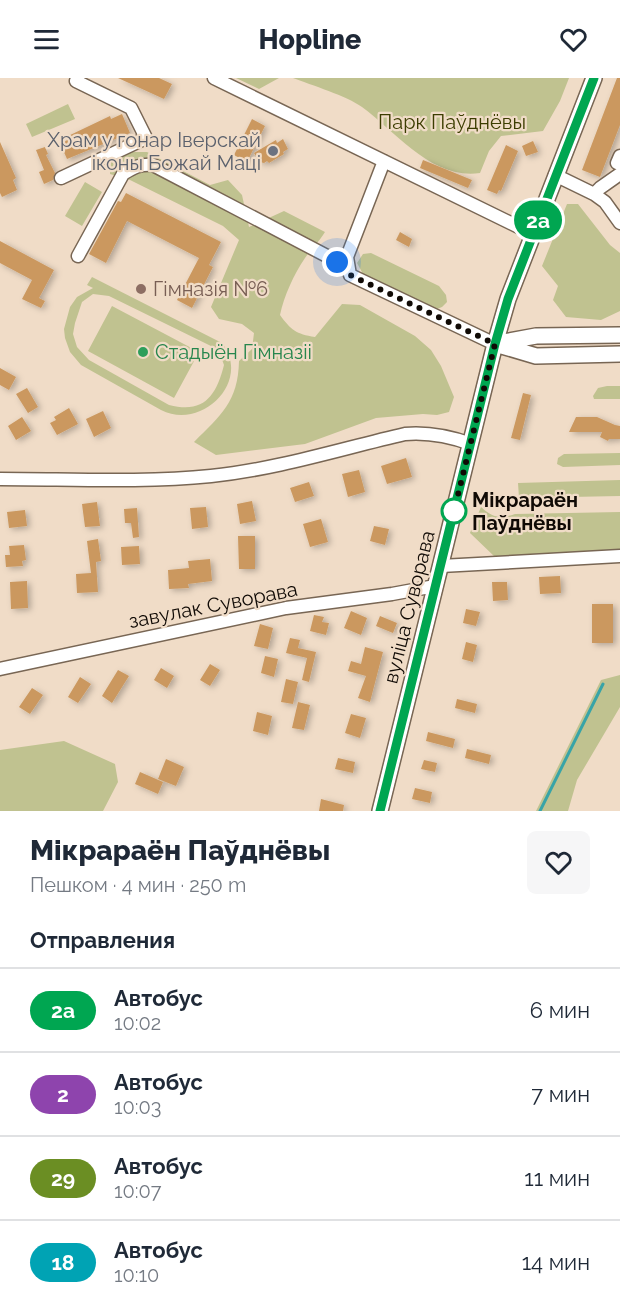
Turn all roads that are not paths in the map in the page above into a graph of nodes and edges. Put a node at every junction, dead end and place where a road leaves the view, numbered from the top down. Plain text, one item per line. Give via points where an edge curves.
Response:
1 (78, 78) edge
2 (214, 78) edge
3 (594, 78) edge
4 (384, 161) junction
5 (619, 164) edge
6 (555, 175) junction
7 (61, 178) dead end
8 (594, 194) junction
9 (620, 223) edge
10 (533, 234) junction
11 (78, 256) dead end
12 (348, 267) junction
13 (620, 335) edge
14 (495, 344) junction
15 (620, 354) edge
16 (471, 444) junction
17 (0, 479) edge
18 (620, 556) edge
19 (441, 566) junction
20 (435, 586) junction
21 (0, 669) edge
22 (380, 811) edge

1 - 7 street via 76,81 131,108 146,138
2 - 4 street
3 - 6 main road, вуліца Суворава
4 - 10 street
4 - 12 street via 347,257
5 - 8 street
6 - 8 street
6 - 10 main road, вуліца Суворава
8 - 9 street
10 - 14 main road, вуліца Суворава
11 - 12 street via 123,174 144,164 153,165
12 - 14 street via 350,275
13 - 14 main road via 536,336
14 - 15 main road via 536,356
14 - 16 main road, вуліца Суворава
16 - 17 street via 420,433 285,464 210,476
16 - 19 main road, вуліца Суворава
18 - 19 street
19 - 20 main road, вуліца Суворава
20 - 21 street, завулак Суворава via 286,608
20 - 22 main road, вуліца Суворава

